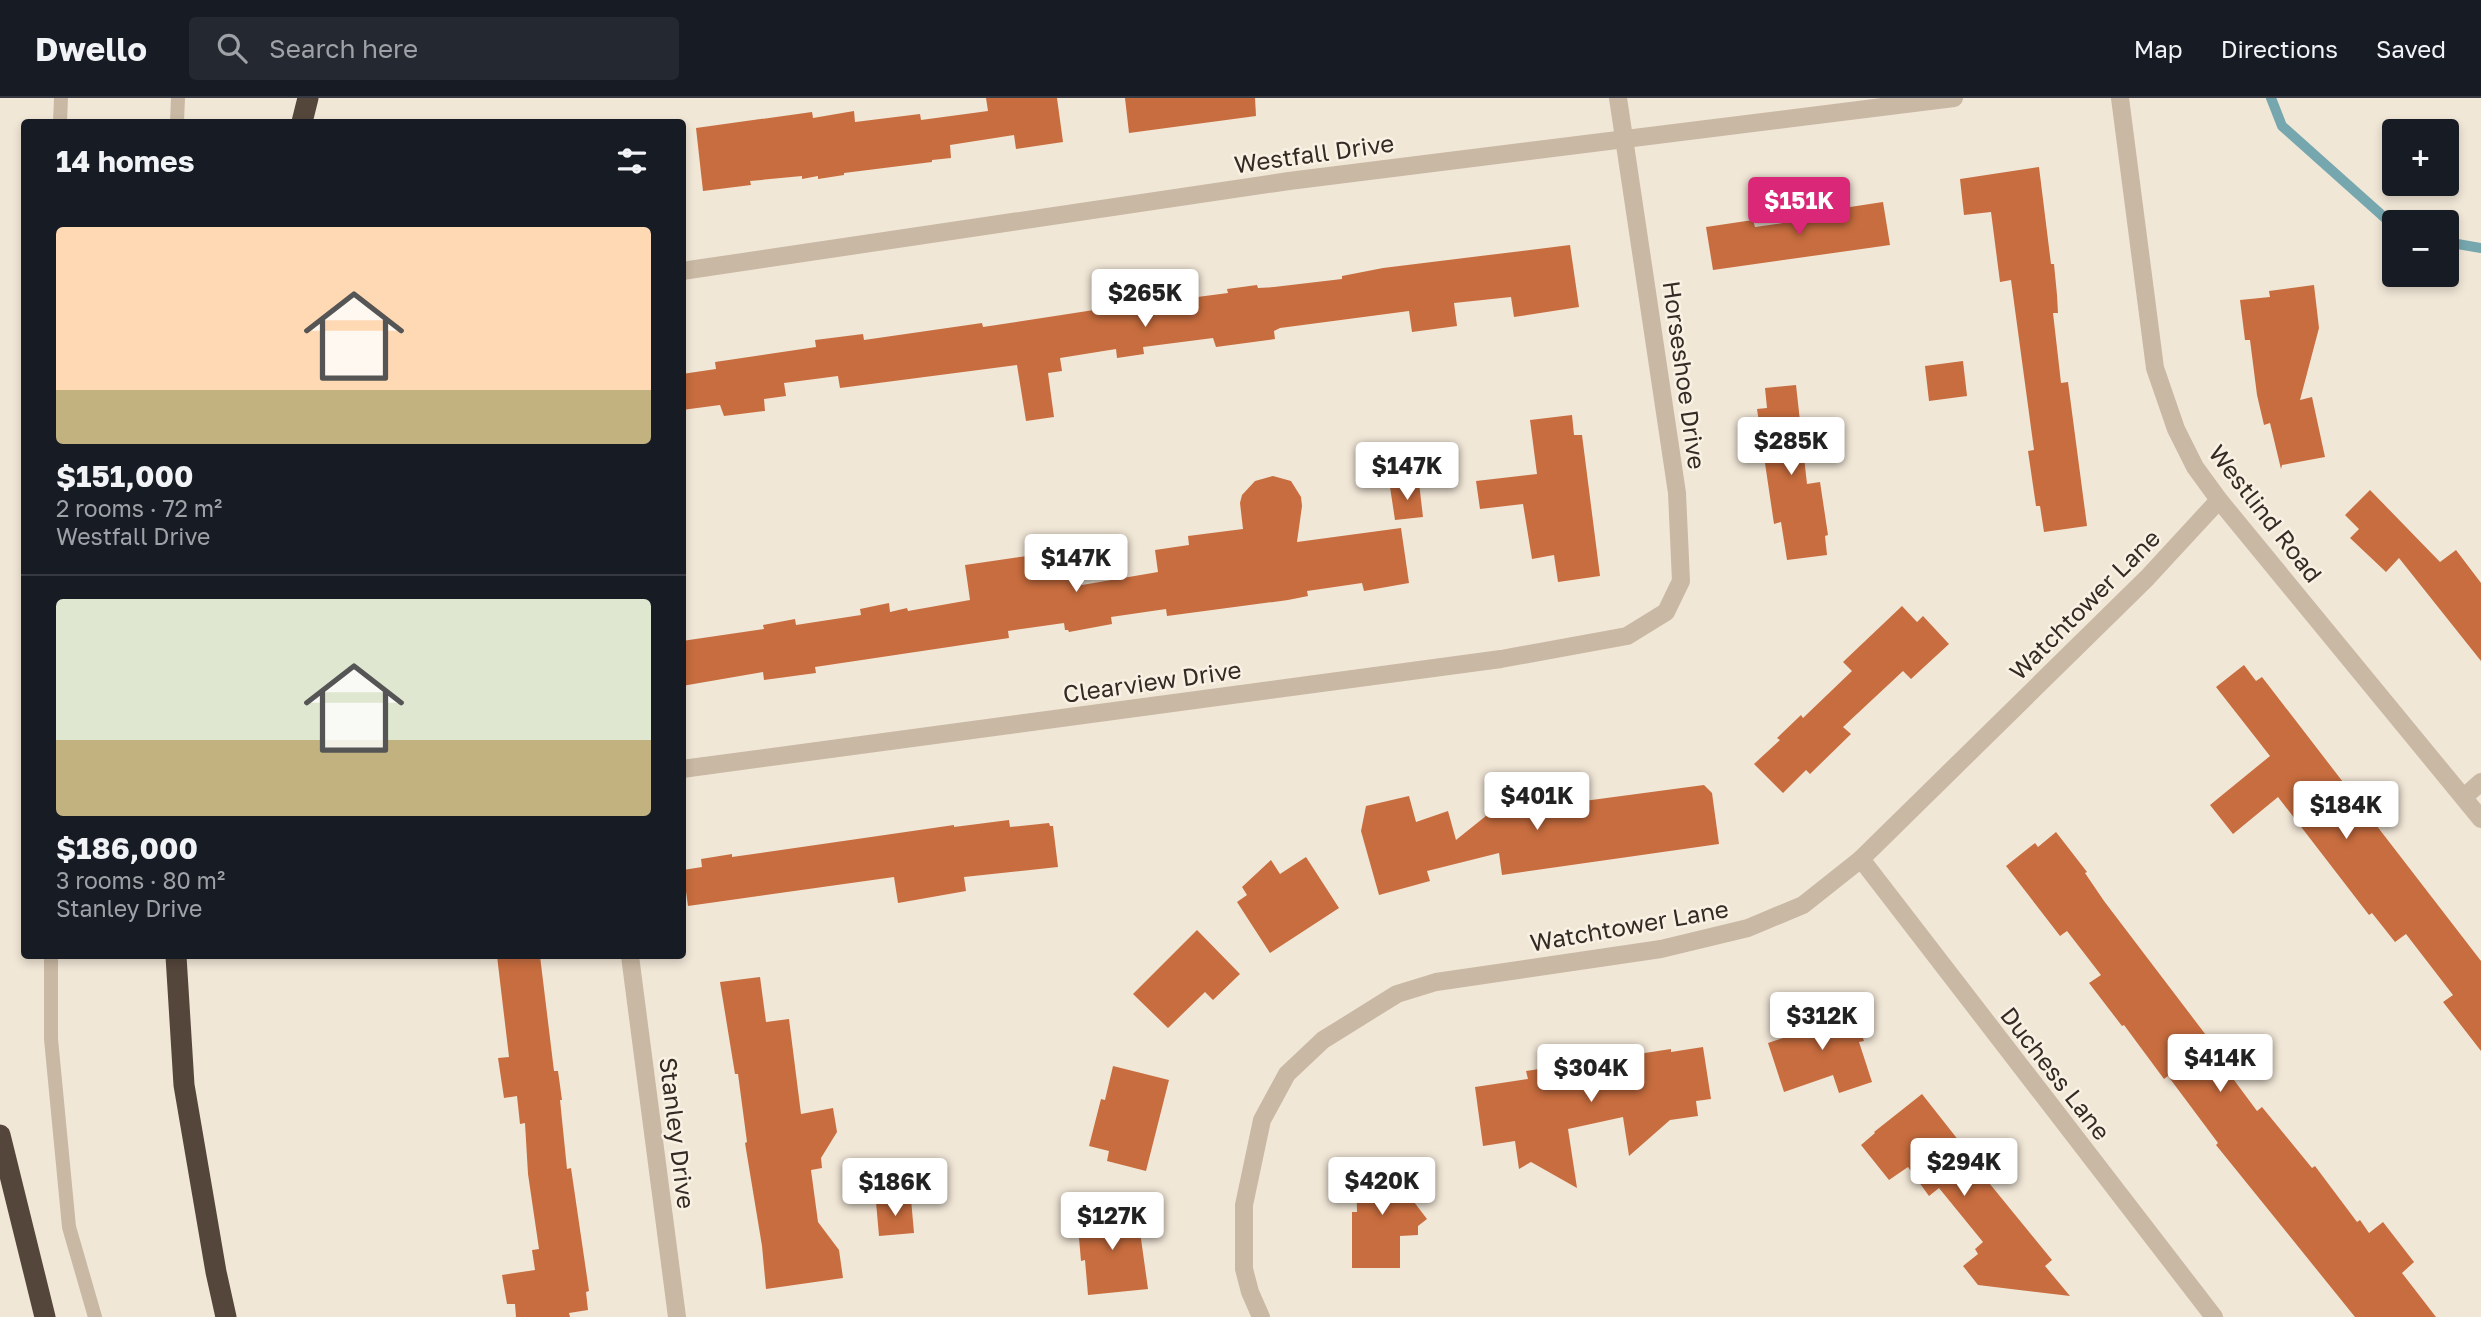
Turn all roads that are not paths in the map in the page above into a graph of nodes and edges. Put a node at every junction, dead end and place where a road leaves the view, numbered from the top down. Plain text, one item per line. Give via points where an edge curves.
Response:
1 (61, 98) edge
2 (178, 98) edge
3 (308, 98) edge
4 (1618, 98) edge
5 (1954, 98) edge
6 (2120, 98) edge
7 (60, 119) edge
8 (177, 119) edge
9 (303, 119) edge
10 (1625, 137) junction
11 (686, 270) edge
12 (2219, 500) junction
13 (1627, 636) joint
14 (686, 768) edge
15 (2481, 782) edge
16 (2464, 797) junction
17 (2481, 819) edge
18 (1861, 859) junction
19 (51, 959) edge
20 (176, 959) edge
21 (630, 959) edge
22 (0, 1135) edge
23 (45, 1317) edge
24 (95, 1317) edge
25 (226, 1317) edge
26 (677, 1317) edge
27 (1261, 1317) edge
28 (2214, 1317) edge

1 - 7 lane
2 - 8 lane
3 - 9 highway
4 - 10 street, Horseshoe Drive
5 - 10 street, Westfall Drive
6 - 12 street, Westlind Road via 2155,368 2176,429
10 - 11 street, Westfall Drive via 1289,181
10 - 13 street, Horseshoe Drive via 1678,493 1681,581 1666,612
12 - 16 street, Westlind Road
12 - 18 street, Watchtower Lane via 2147,578
13 - 14 street, Clearview Drive via 1502,659
15 - 16 street
16 - 17 street, Westlind Road
18 - 27 street, Watchtower Lane via 1802,905 1748,928 1661,949 1436,982 1397,995 1323,1040 1287,1074 1262,1120 1244,1205 1244,1269
18 - 28 street, Duchess Lane
19 - 24 lane via 51,1039 69,1227
20 - 25 highway via 184,1086
21 - 26 street, Stanley Drive
22 - 23 highway

